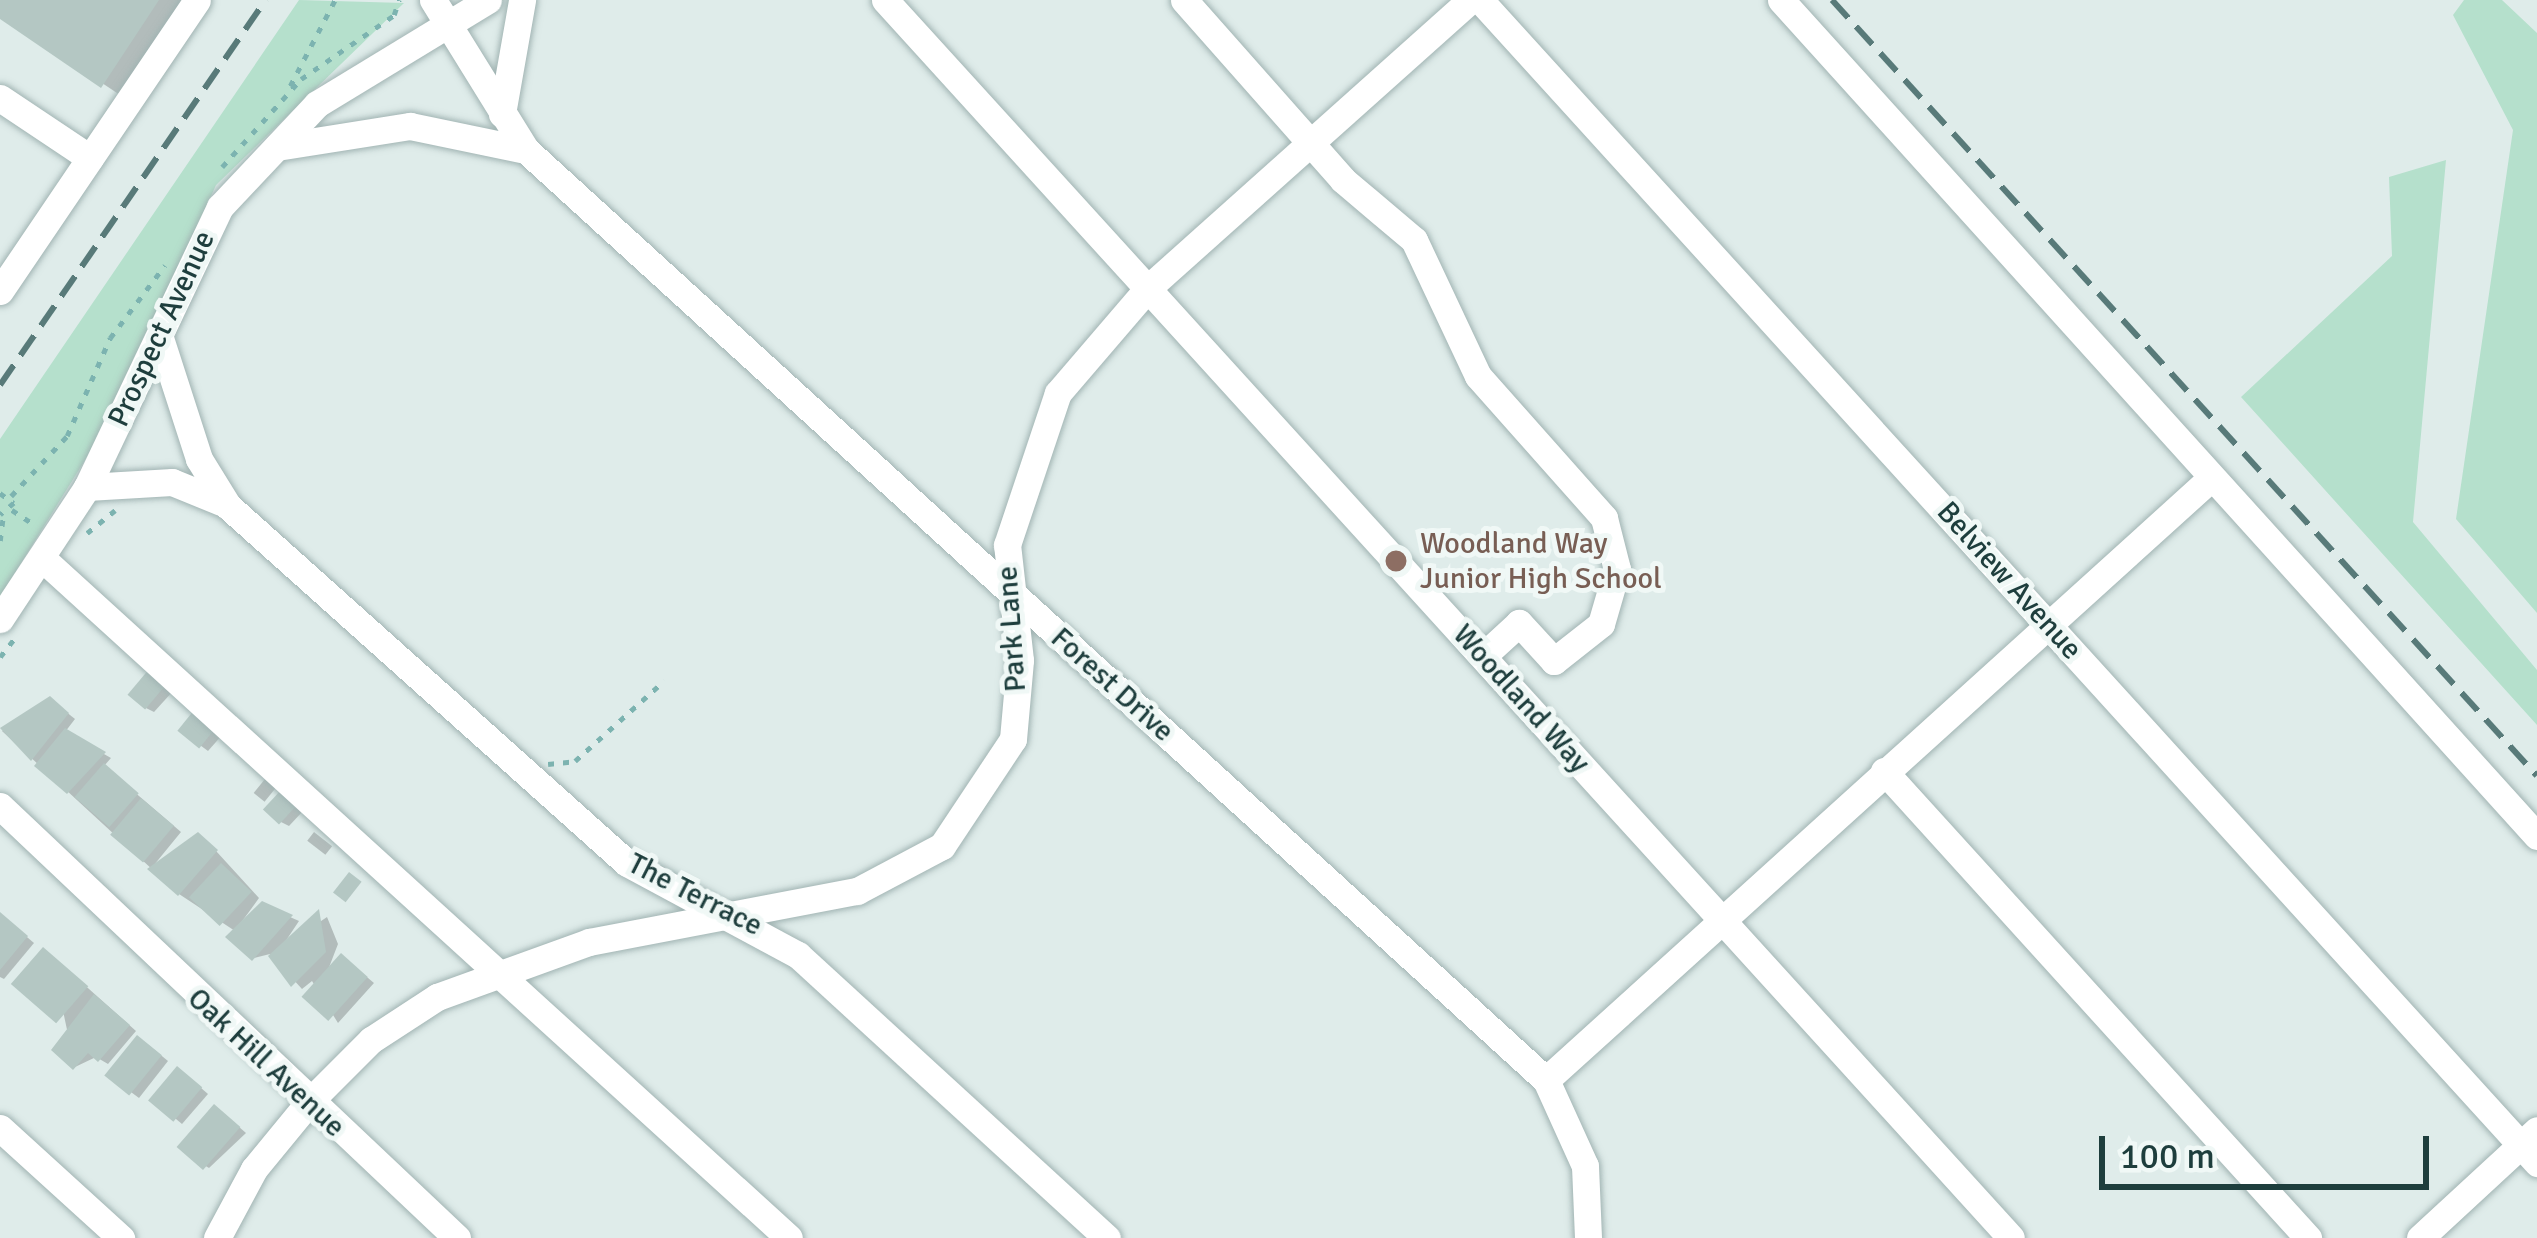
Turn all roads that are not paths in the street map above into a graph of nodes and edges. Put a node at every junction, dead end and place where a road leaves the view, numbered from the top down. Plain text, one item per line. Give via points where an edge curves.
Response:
1 (196, 0) edge
2 (488, 0) edge
3 (522, 0) edge
4 (885, 0) edge
5 (1184, 0) edge
6 (1470, 0) edge
7 (1480, 0) edge
8 (1781, 0) edge
9 (439, 11) edge
10 (0, 98) edge
11 (502, 114) junction
12 (1312, 141) junction
13 (526, 150) junction
14 (267, 151) junction
15 (90, 158) junction
16 (1147, 289) junction
17 (0, 291) edge
18 (160, 338) junction
19 (2211, 478) junction
20 (87, 487) junction
21 (228, 506) junction
22 (44, 560) junction
23 (1012, 595) junction
24 (0, 619) edge
25 (2046, 622) junction
26 (1483, 656) junction
27 (1884, 771) junction
28 (0, 806) edge
29 (0, 830) edge
30 (2537, 836) edge
31 (75, 887) junction
32 (730, 913) junction
33 (1719, 920) junction
34 (496, 972) junction
35 (1546, 1080) junction
36 (309, 1102) junction
37 (0, 1128) edge
38 (2532, 1146) edge
39 (121, 1238) edge
40 (218, 1238) edge
41 (457, 1238) edge
42 (789, 1238) edge
43 (1107, 1238) edge
44 (1588, 1238) edge
45 (2011, 1238) edge
46 (2308, 1238) edge
47 (2420, 1238) edge

1 - 15 street
2 - 9 street, Prospect Avenue
3 - 11 street
4 - 16 street, Woodland Way
5 - 12 street
6 - 12 street, Park Lane
7 - 25 street, Belview Avenue
8 - 19 street
9 - 11 street, Forest Drive
9 - 14 street, Prospect Avenue
10 - 15 street
11 - 13 street, Forest Drive
12 - 16 street, Park Lane
12 - 26 street via 1414,240 1478,376 1614,541 1600,623 1554,662 1519,622
13 - 14 street via 410,126 322,132
13 - 23 street, Forest Drive
14 - 18 street, Prospect Avenue via 199,241
15 - 17 street
16 - 23 street, Park Lane via 1088,348 1032,447 1007,544
16 - 26 street, Woodland Way
18 - 20 street, Prospect Avenue
18 - 21 street, The Terrace via 199,458
19 - 25 street
19 - 30 street
20 - 21 street, The Terrace via 172,482
20 - 22 street, Prospect Avenue
21 - 32 street, The Terrace via 646,876
22 - 24 street, Prospect Avenue
22 - 34 street
23 - 32 street, Park Lane via 1012,739 975,811 904,873
23 - 35 street, Forest Drive
25 - 27 street
25 - 38 street, Belview Avenue
26 - 33 street, Woodland Way
27 - 33 street
27 - 46 street
28 - 31 street, Oak Hill Avenue
29 - 31 street, Oak Hill Avenue
31 - 36 street, Oak Hill Avenue
32 - 34 street, Park Lane
32 - 43 street, The Terrace via 798,955
33 - 35 street
33 - 45 street, Woodland Way
34 - 36 street, Park Lane via 393,1023
34 - 42 street
35 - 44 street, Forest Drive via 1585,1166
36 - 40 street, Park Lane via 254,1168
36 - 41 street, Oak Hill Avenue
37 - 39 street
38 - 47 street

